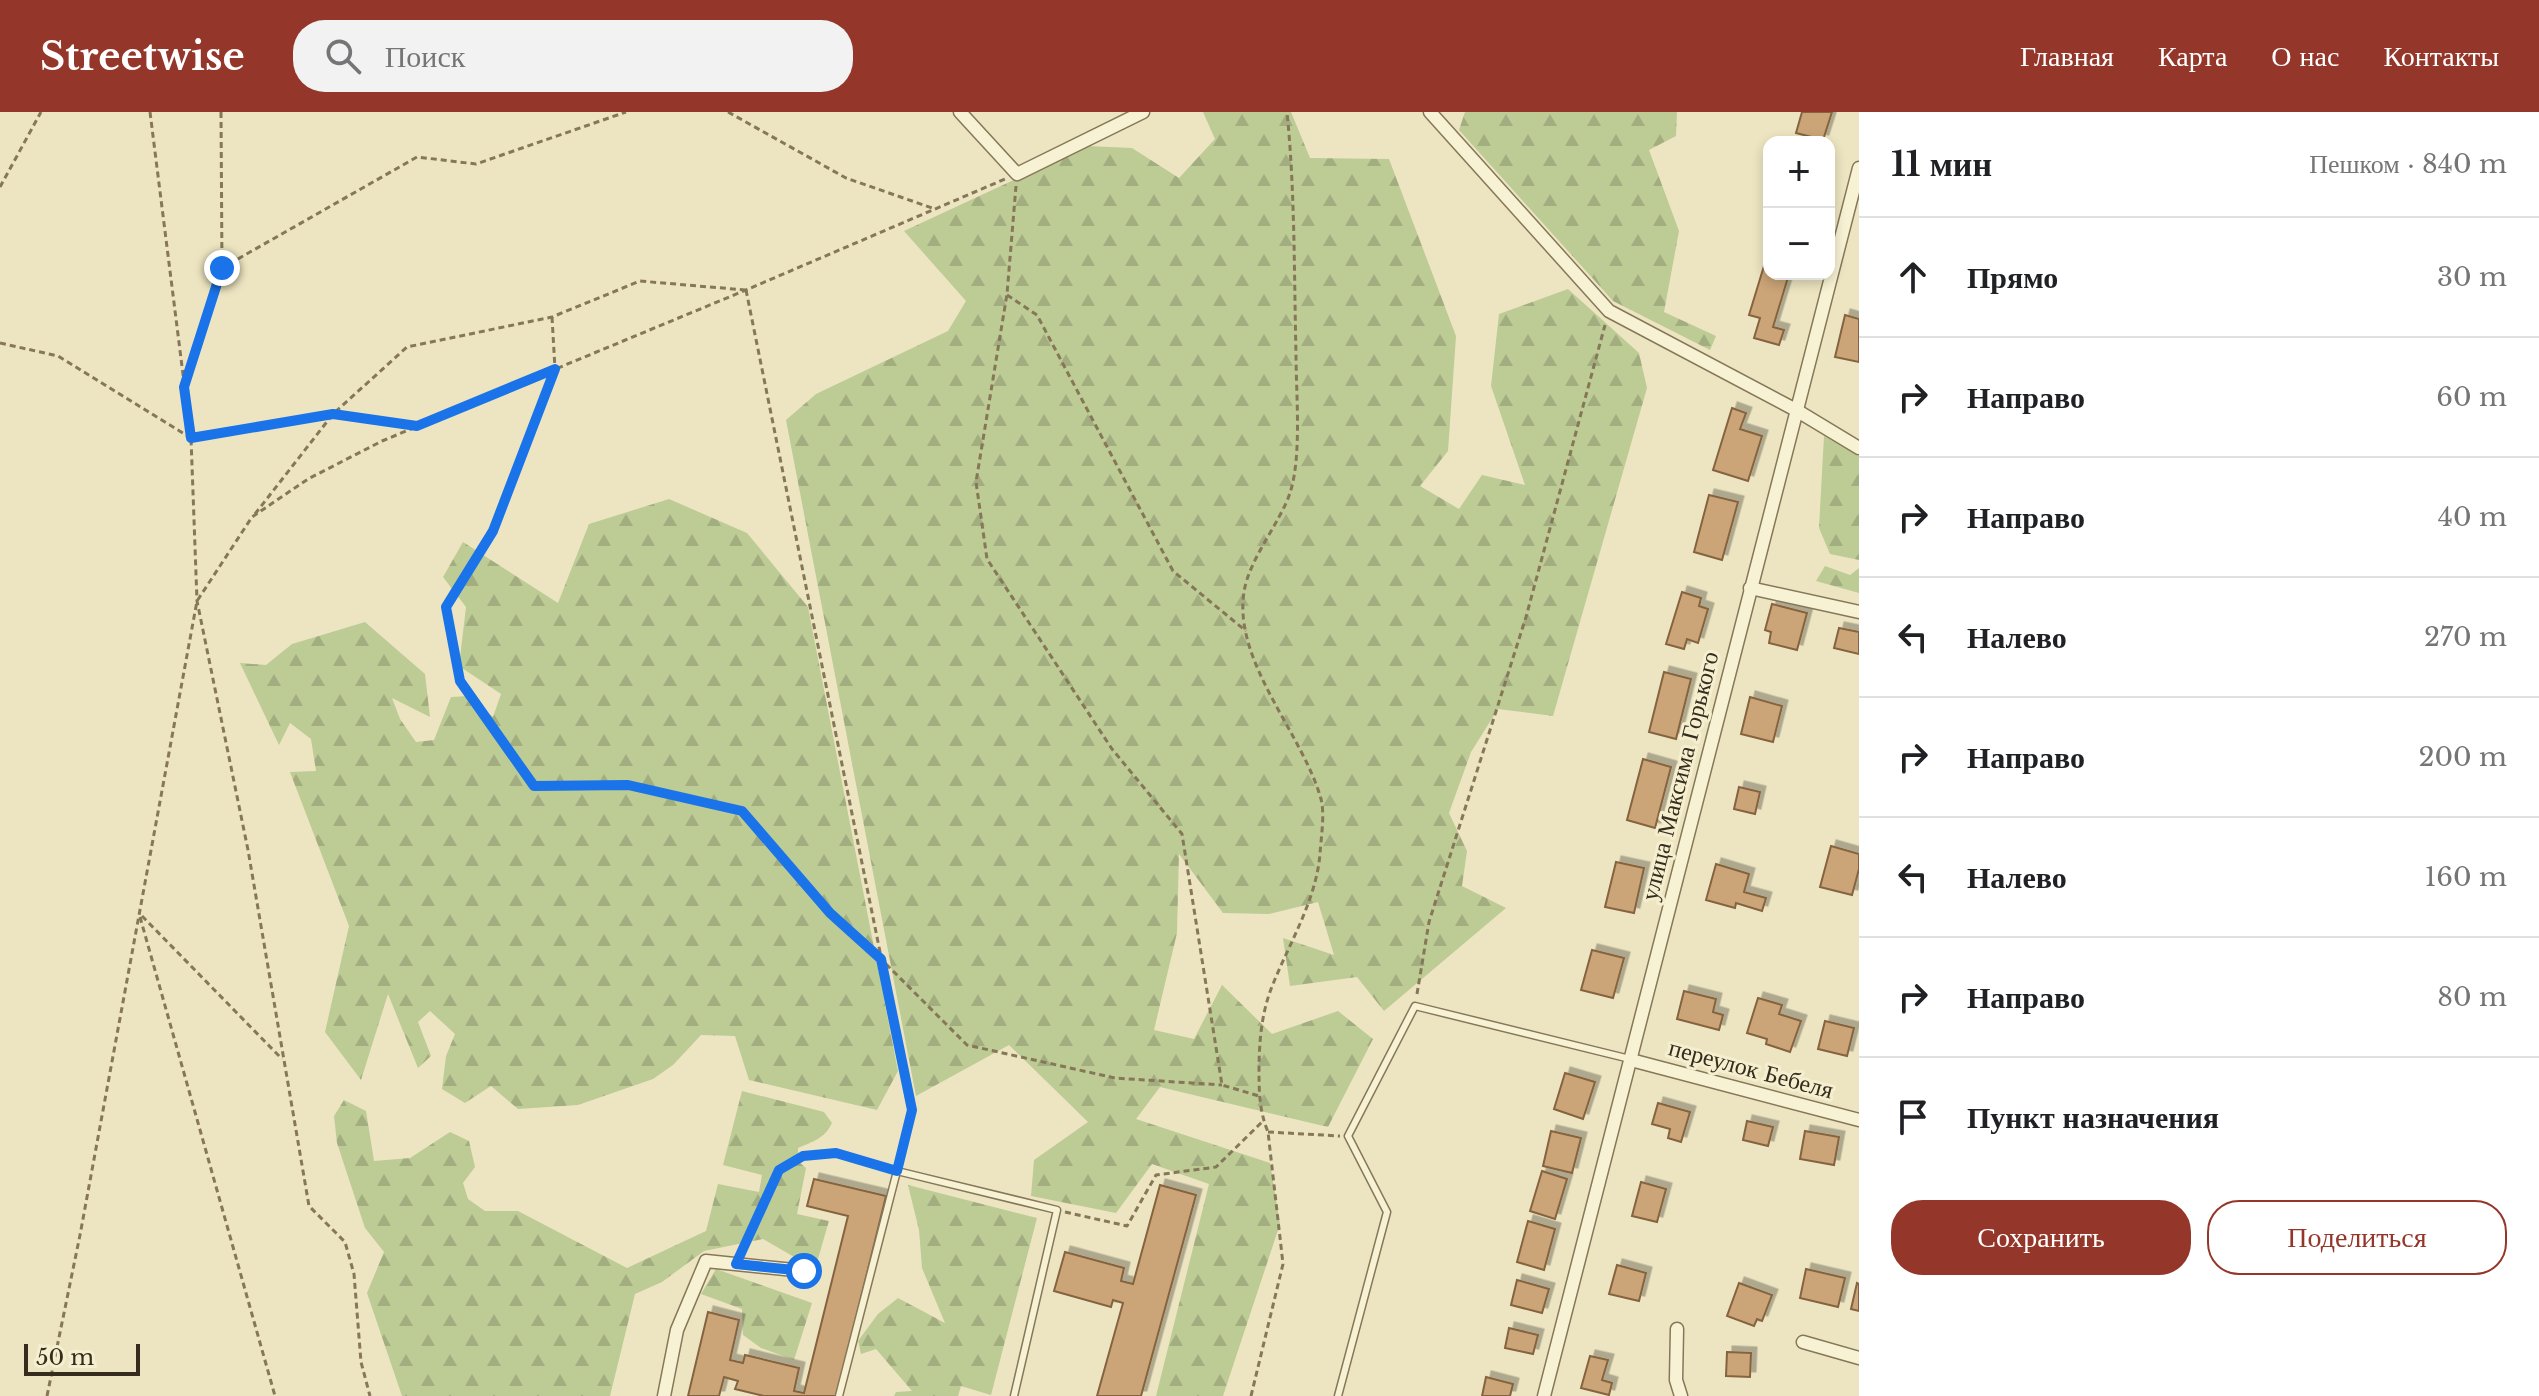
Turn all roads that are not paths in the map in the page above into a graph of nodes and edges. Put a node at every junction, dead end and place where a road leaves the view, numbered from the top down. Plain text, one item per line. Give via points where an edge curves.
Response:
1 (960, 112) edge
2 (1143, 112) edge
3 (1430, 112) edge
4 (1859, 168) edge
5 (1796, 410) junction
6 (1859, 448) edge
7 (1750, 588) junction
8 (1859, 612) edge
9 (1631, 1060) junction
10 (1859, 1120) edge
11 (804, 1271) dead end
12 (1677, 1329) dead end
13 (1803, 1342) dead end
14 (1859, 1358) edge
15 (664, 1396) edge
16 (839, 1396) edge
17 (1014, 1396) edge
18 (1338, 1396) edge
19 (1544, 1396) edge
20 (1681, 1396) edge

1 - 2 street via 1017,174
3 - 5 street via 1609,311
4 - 5 street, улица Максима Горького
5 - 6 street
5 - 7 street, улица Максима Горького
7 - 8 street
7 - 9 street, улица Максима Горького
9 - 10 street, переулок Бебеля
9 - 18 lane via 1415,1006 1348,1136 1387,1212
9 - 19 street, улица Максима Горького
11 - 15 street via 706,1261 677,1330
12 - 20 street via 1676,1380
13 - 14 street
16 - 17 lane via 897,1171 1057,1210

